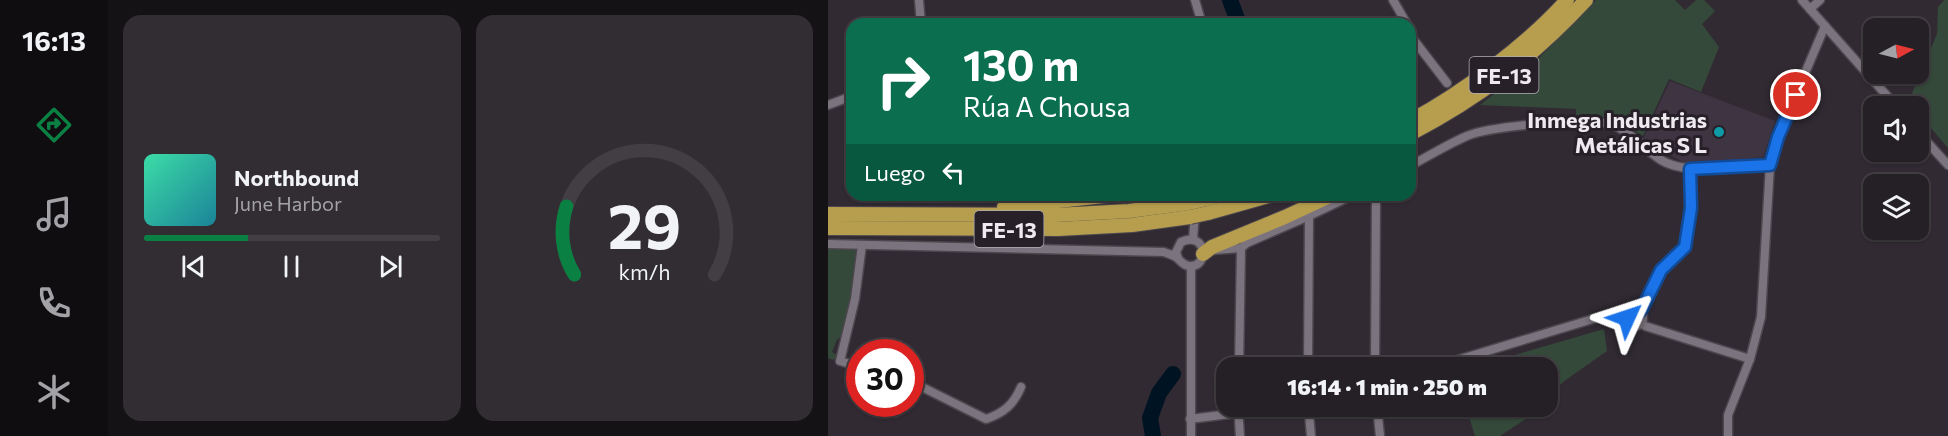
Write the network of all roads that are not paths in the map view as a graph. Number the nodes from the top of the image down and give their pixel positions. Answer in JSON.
{"nodes":[{"id":1,"x":920,"y":0,"type":"edge"},
{"id":2,"x":1195,"y":0,"type":"edge"},
{"id":3,"x":1393,"y":0,"type":"edge"},
{"id":4,"x":1567,"y":0,"type":"edge"},
{"id":5,"x":1586,"y":0,"type":"edge"},
{"id":6,"x":1802,"y":0,"type":"edge"},
{"id":7,"x":1820,"y":0,"type":"edge"},
{"id":8,"x":1810,"y":9,"type":"junction"},
{"id":9,"x":921,"y":18,"type":"edge"},
{"id":10,"x":1200,"y":18,"type":"edge"},
{"id":11,"x":1404,"y":18,"type":"edge"},
{"id":12,"x":1825,"y":27,"type":"junction"},
{"id":13,"x":1416,"y":43,"type":"edge"},
{"id":14,"x":1447,"y":83,"type":"dead end"},
{"id":15,"x":1887,"y":96,"type":"edge"},
{"id":16,"x":846,"y":98,"type":"edge"},
{"id":17,"x":828,"y":105,"type":"edge"},
{"id":18,"x":1416,"y":118,"type":"edge"},
{"id":19,"x":1442,"y":118,"type":"junction"},
{"id":20,"x":1416,"y":131,"type":"edge"},
{"id":21,"x":1416,"y":141,"type":"edge"},
{"id":22,"x":1929,"y":144,"type":"edge"},
{"id":23,"x":1416,"y":163,"type":"edge"},
{"id":24,"x":1770,"y":165,"type":"junction"},
{"id":25,"x":1948,"y":165,"type":"edge"},
{"id":26,"x":1690,"y":169,"type":"junction"},
{"id":27,"x":1058,"y":201,"type":"edge"},
{"id":28,"x":1228,"y":201,"type":"edge"},
{"id":29,"x":1319,"y":201,"type":"edge"},
{"id":30,"x":1340,"y":201,"type":"edge"},
{"id":31,"x":1376,"y":201,"type":"edge"},
{"id":32,"x":1198,"y":205,"type":"edge"},
{"id":33,"x":828,"y":214,"type":"edge"},
{"id":34,"x":932,"y":215,"type":"junction"},
{"id":35,"x":1309,"y":216,"type":"junction"},
{"id":36,"x":828,"y":228,"type":"edge"},
{"id":37,"x":1193,"y":239,"type":"junction"},
{"id":38,"x":828,"y":244,"type":"edge"},
{"id":39,"x":862,"y":245,"type":"junction"},
{"id":40,"x":1244,"y":246,"type":"junction"},
{"id":41,"x":1205,"y":253,"type":"junction"},
{"id":42,"x":1178,"y":258,"type":"junction"},
{"id":43,"x":1191,"y":266,"type":"junction"},
{"id":44,"x":1639,"y":312,"type":"junction"},
{"id":45,"x":1627,"y":316,"type":"junction"},
{"id":46,"x":1641,"y":322,"type":"junction"},
{"id":47,"x":1239,"y":357,"type":"edge"},
{"id":48,"x":1308,"y":357,"type":"edge"},
{"id":49,"x":1375,"y":357,"type":"edge"},
{"id":50,"x":1467,"y":357,"type":"edge"},
{"id":51,"x":1750,"y":359,"type":"junction"},
{"id":52,"x":846,"y":363,"type":"edge"},
{"id":53,"x":1022,"y":387,"type":"dead end"},
{"id":54,"x":924,"y":388,"type":"edge"},
{"id":55,"x":1216,"y":414,"type":"edge"},
{"id":56,"x":1239,"y":417,"type":"edge"},
{"id":57,"x":1312,"y":417,"type":"edge"},
{"id":58,"x":1378,"y":417,"type":"edge"},
{"id":59,"x":1190,"y":419,"type":"junction"},
{"id":60,"x":1191,"y":436,"type":"edge"},
{"id":61,"x":1240,"y":436,"type":"edge"},
{"id":62,"x":1311,"y":436,"type":"edge"},
{"id":63,"x":1380,"y":436,"type":"edge"},
{"id":64,"x":1728,"y":436,"type":"edge"}],
"edges":[{"from":1,"to":9,"type":"street"},
{"from":2,"to":10,"type":"street"},
{"from":3,"to":11,"type":"street"},
{"from":4,"to":18,"type":"highway","number":"FE-13"},
{"from":5,"to":19,"type":"highway","number":"FE-13"},
{"from":6,"to":8,"type":"street"},
{"from":7,"to":8,"type":"street"},
{"from":8,"to":12,"type":"street"},
{"from":12,"to":15,"type":"street"},
{"from":12,"to":24,"type":"street"},
{"from":13,"to":14,"type":"street"},
{"from":16,"to":17,"type":"street"},
{"from":19,"to":20,"type":"highway","number":"FE-13"},
{"from":19,"to":21,"type":"highway"},
{"from":22,"to":25,"type":"street"},
{"from":23,"to":26,"type":"street"},
{"from":24,"to":26,"type":"street"},
{"from":24,"to":51,"type":"street"},
{"from":26,"to":44,"type":"street"},
{"from":27,"to":34,"type":"highway"},
{"from":28,"to":32,"type":"highway","number":"FE-13"},
{"from":29,"to":41,"type":"highway"},
{"from":30,"to":35,"type":"street"},
{"from":31,"to":49,"type":"street"},
{"from":32,"to":34,"type":"highway","number":"FE-13"},
{"from":32,"to":36,"type":"highway","number":"FE-13"},
{"from":32,"to":37,"type":"street"},
{"from":33,"to":34,"type":"highway","number":"FE-13"},
{"from":35,"to":40,"type":"street"},
{"from":35,"to":48,"type":"street"},
{"from":37,"to":41,"type":"street"},
{"from":37,"to":42,"type":"street"},
{"from":38,"to":39,"type":"street"},
{"from":39,"to":42,"type":"street"},
{"from":39,"to":52,"type":"street"},
{"from":40,"to":41,"type":"street"},
{"from":40,"to":47,"type":"street"},
{"from":41,"to":43,"type":"street"},
{"from":42,"to":43,"type":"street"},
{"from":43,"to":59,"type":"street"},
{"from":44,"to":45,"type":"street"},
{"from":44,"to":46,"type":"street"},
{"from":45,"to":46,"type":"street"},
{"from":45,"to":50,"type":"street"},
{"from":46,"to":51,"type":"street"},
{"from":51,"to":64,"type":"street"},
{"from":53,"to":54,"type":"street"},
{"from":55,"to":59,"type":"street"},
{"from":56,"to":61,"type":"street"},
{"from":57,"to":62,"type":"street"},
{"from":58,"to":63,"type":"street"},
{"from":59,"to":60,"type":"street"}]}
